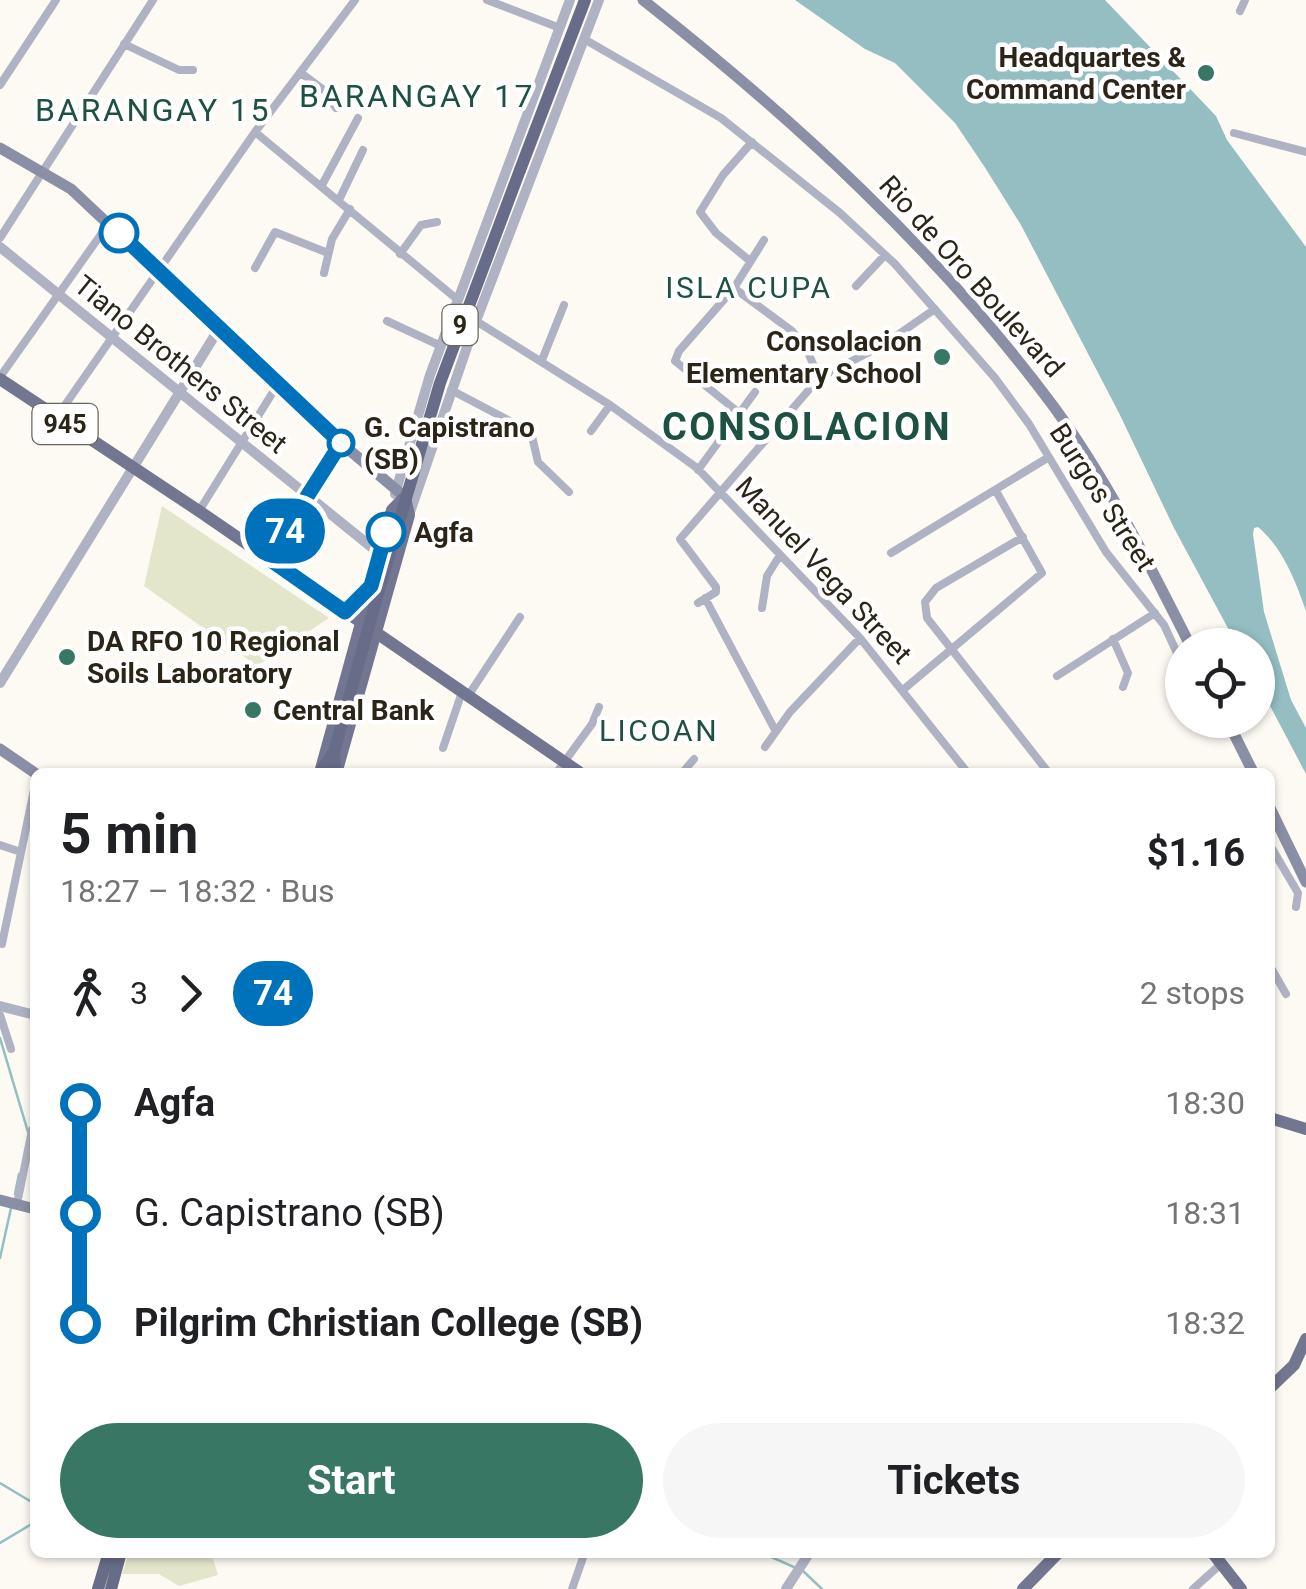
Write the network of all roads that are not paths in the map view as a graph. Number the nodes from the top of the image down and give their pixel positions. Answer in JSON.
{"nodes":[{"id":1,"x":56,"y":0,"type":"edge"},
{"id":2,"x":154,"y":0,"type":"edge"},
{"id":3,"x":355,"y":0,"type":"edge"},
{"id":4,"x":487,"y":0,"type":"edge"},
{"id":5,"x":570,"y":0,"type":"edge"},
{"id":6,"x":585,"y":0,"type":"edge"},
{"id":7,"x":599,"y":0,"type":"edge"},
{"id":8,"x":644,"y":0,"type":"edge"},
{"id":9,"x":1245,"y":0,"type":"edge"},
{"id":10,"x":1240,"y":12,"type":"dead end"},
{"id":11,"x":560,"y":28,"type":"junction"},
{"id":12,"x":584,"y":39,"type":"junction"},
{"id":13,"x":124,"y":44,"type":"junction"},
{"id":14,"x":193,"y":70,"type":"dead end"},
{"id":15,"x":301,"y":73,"type":"junction"},
{"id":16,"x":0,"y":86,"type":"edge"},
{"id":17,"x":336,"y":108,"type":"dead end"},
{"id":18,"x":358,"y":118,"type":"dead end"},
{"id":19,"x":255,"y":132,"type":"junction"},
{"id":20,"x":1234,"y":132,"type":"dead end"},
{"id":21,"x":752,"y":142,"type":"junction"},
{"id":22,"x":0,"y":148,"type":"edge"},
{"id":23,"x":362,"y":150,"type":"dead end"},
{"id":24,"x":1306,"y":152,"type":"edge"},
{"id":25,"x":44,"y":170,"type":"junction"},
{"id":26,"x":322,"y":185,"type":"junction"},
{"id":27,"x":339,"y":200,"type":"junction"},
{"id":28,"x":350,"y":210,"type":"junction"},
{"id":29,"x":437,"y":222,"type":"dead end"},
{"id":30,"x":109,"y":223,"type":"junction"},
{"id":31,"x":0,"y":238,"type":"edge"},
{"id":32,"x":764,"y":240,"type":"dead end"},
{"id":33,"x":0,"y":247,"type":"edge"},
{"id":34,"x":328,"y":253,"type":"junction"},
{"id":35,"x":400,"y":254,"type":"junction"},
{"id":36,"x":885,"y":255,"type":"junction"},
{"id":37,"x":750,"y":262,"type":"junction"},
{"id":38,"x":255,"y":268,"type":"dead end"},
{"id":39,"x":159,"y":270,"type":"junction"},
{"id":40,"x":324,"y":273,"type":"dead end"},
{"id":41,"x":856,"y":286,"type":"dead end"},
{"id":42,"x":734,"y":288,"type":"junction"},
{"id":43,"x":58,"y":294,"type":"junction"},
{"id":44,"x":458,"y":300,"type":"junction"},
{"id":45,"x":564,"y":304,"type":"dead end"},
{"id":46,"x":935,"y":309,"type":"junction"},
{"id":47,"x":476,"y":320,"type":"junction"},
{"id":48,"x":386,"y":321,"type":"dead end"},
{"id":49,"x":220,"y":327,"type":"junction"},
{"id":50,"x":112,"y":338,"type":"junction"},
{"id":51,"x":441,"y":346,"type":"junction"},
{"id":52,"x":542,"y":360,"type":"junction"},
{"id":53,"x":0,"y":378,"type":"edge"},
{"id":54,"x":819,"y":378,"type":"junction"},
{"id":55,"x":278,"y":384,"type":"junction"},
{"id":56,"x":451,"y":390,"type":"junction"},
{"id":57,"x":178,"y":391,"type":"junction"},
{"id":58,"x":755,"y":392,"type":"dead end"},
{"id":59,"x":610,"y":405,"type":"junction"},
{"id":60,"x":738,"y":412,"type":"junction"},
{"id":61,"x":56,"y":418,"type":"junction"},
{"id":62,"x":591,"y":431,"type":"dead end"},
{"id":63,"x":242,"y":442,"type":"junction"},
{"id":64,"x":341,"y":443,"type":"junction"},
{"id":65,"x":1049,"y":457,"type":"junction"},
{"id":66,"x":132,"y":468,"type":"junction"},
{"id":67,"x":698,"y":470,"type":"junction"},
{"id":68,"x":720,"y":491,"type":"junction"},
{"id":69,"x":996,"y":491,"type":"junction"},
{"id":70,"x":569,"y":492,"type":"dead end"},
{"id":71,"x":400,"y":493,"type":"junction"},
{"id":72,"x":308,"y":496,"type":"junction"},
{"id":73,"x":199,"y":510,"type":"junction"},
{"id":74,"x":409,"y":515,"type":"junction"},
{"id":75,"x":1023,"y":537,"type":"junction"},
{"id":76,"x":891,"y":552,"type":"dead end"},
{"id":77,"x":380,"y":554,"type":"junction"},
{"id":78,"x":780,"y":555,"type":"junction"},
{"id":79,"x":268,"y":558,"type":"junction"},
{"id":80,"x":376,"y":584,"type":"junction"},
{"id":81,"x":762,"y":608,"type":"dead end"},
{"id":82,"x":345,"y":612,"type":"junction"},
{"id":83,"x":1154,"y":613,"type":"junction"},
{"id":84,"x":520,"y":617,"type":"dead end"},
{"id":85,"x":361,"y":623,"type":"junction"},
{"id":86,"x":1165,"y":628,"type":"edge"},
{"id":87,"x":1181,"y":628,"type":"edge"},
{"id":88,"x":376,"y":633,"type":"junction"},
{"id":89,"x":860,"y":638,"type":"junction"},
{"id":90,"x":1113,"y":640,"type":"junction"},
{"id":91,"x":953,"y":648,"type":"junction"},
{"id":92,"x":1057,"y":676,"type":"dead end"},
{"id":93,"x":0,"y":683,"type":"edge"},
{"id":94,"x":1122,"y":686,"type":"dead end"},
{"id":95,"x":904,"y":690,"type":"junction"},
{"id":96,"x":465,"y":694,"type":"junction"},
{"id":97,"x":599,"y":707,"type":"dead end"},
{"id":98,"x":775,"y":730,"type":"junction"},
{"id":99,"x":1237,"y":738,"type":"edge"},
{"id":100,"x":443,"y":748,"type":"dead end"},
{"id":101,"x":765,"y":748,"type":"dead end"},
{"id":102,"x":0,"y":749,"type":"edge"},
{"id":103,"x":334,"y":752,"type":"junction"},
{"id":104,"x":694,"y":759,"type":"dead end"},
{"id":105,"x":321,"y":768,"type":"edge"},
{"id":106,"x":323,"y":768,"type":"edge"},
{"id":107,"x":336,"y":768,"type":"edge"},
{"id":108,"x":337,"y":768,"type":"edge"},
{"id":109,"x":561,"y":768,"type":"edge"},
{"id":110,"x":686,"y":768,"type":"edge"},
{"id":111,"x":964,"y":768,"type":"edge"},
{"id":112,"x":1045,"y":768,"type":"edge"},
{"id":113,"x":1251,"y":768,"type":"edge"},
{"id":114,"x":30,"y":770,"type":"edge"},
{"id":115,"x":30,"y":809,"type":"edge"},
{"id":116,"x":1275,"y":818,"type":"edge"},
{"id":117,"x":0,"y":845,"type":"edge"},
{"id":118,"x":21,"y":852,"type":"junction"},
{"id":119,"x":1275,"y":853,"type":"edge"},
{"id":120,"x":1306,"y":882,"type":"edge"},
{"id":121,"x":1296,"y":907,"type":"dead end"},
{"id":122,"x":2,"y":944,"type":"edge"},
{"id":123,"x":1275,"y":975,"type":"edge"},
{"id":124,"x":1286,"y":994,"type":"dead end"},
{"id":125,"x":0,"y":1006,"type":"edge"},
{"id":126,"x":30,"y":1014,"type":"edge"},
{"id":127,"x":0,"y":1015,"type":"edge"},
{"id":128,"x":10,"y":1049,"type":"dead end"},
{"id":129,"x":1275,"y":1120,"type":"edge"},
{"id":130,"x":1306,"y":1129,"type":"edge"},
{"id":131,"x":30,"y":1140,"type":"edge"},
{"id":132,"x":0,"y":1200,"type":"edge"},
{"id":133,"x":17,"y":1204,"type":"junction"},
{"id":134,"x":30,"y":1207,"type":"edge"},
{"id":135,"x":1306,"y":1339,"type":"edge"},
{"id":136,"x":1275,"y":1383,"type":"edge"},
{"id":137,"x":107,"y":1558,"type":"edge"},
{"id":138,"x":119,"y":1558,"type":"edge"},
{"id":139,"x":584,"y":1558,"type":"edge"},
{"id":140,"x":806,"y":1558,"type":"edge"},
{"id":141,"x":1053,"y":1558,"type":"edge"},
{"id":142,"x":1217,"y":1558,"type":"edge"},
{"id":143,"x":1222,"y":1564,"type":"junction"},
{"id":144,"x":98,"y":1589,"type":"edge"},
{"id":145,"x":111,"y":1589,"type":"edge"},
{"id":146,"x":572,"y":1589,"type":"edge"},
{"id":147,"x":786,"y":1589,"type":"edge"},
{"id":148,"x":1023,"y":1589,"type":"edge"},
{"id":149,"x":1193,"y":1589,"type":"edge"},
{"id":150,"x":1241,"y":1589,"type":"edge"}],
"edges":[{"from":1,"to":16,"type":"street"},
{"from":2,"to":13,"type":"street"},
{"from":3,"to":15,"type":"street"},
{"from":4,"to":11,"type":"street","name":"Burgos Street"},
{"from":5,"to":11,"type":"street"},
{"from":6,"to":71,"type":"highway","number":"9","bridge":true},
{"from":7,"to":12,"type":"street"},
{"from":8,"to":87,"type":"main road","name":"Rio de Oro Boulevard"},
{"from":9,"to":10,"type":"street"},
{"from":11,"to":12,"type":"street","name":"Burgos Street"},
{"from":11,"to":44,"type":"street"},
{"from":12,"to":21,"type":"street","name":"Burgos Street"},
{"from":12,"to":47,"type":"street"},
{"from":13,"to":14,"type":"street"},
{"from":13,"to":25,"type":"street"},
{"from":15,"to":17,"type":"street"},
{"from":15,"to":19,"type":"street"},
{"from":18,"to":26,"type":"street"},
{"from":19,"to":26,"type":"street"},
{"from":19,"to":39,"type":"street"},
{"from":20,"to":24,"type":"street"},
{"from":21,"to":36,"type":"street","name":"Burgos Street"},
{"from":21,"to":37,"type":"street"},
{"from":22,"to":25,"type":"main road"},
{"from":23,"to":27,"type":"street"},
{"from":25,"to":30,"type":"main road"},
{"from":25,"to":31,"type":"street"},
{"from":26,"to":27,"type":"street"},
{"from":27,"to":28,"type":"street"},
{"from":28,"to":34,"type":"street"},
{"from":28,"to":35,"type":"street"},
{"from":29,"to":35,"type":"street"},
{"from":30,"to":39,"type":"main road"},
{"from":30,"to":43,"type":"street"},
{"from":32,"to":37,"type":"street"},
{"from":33,"to":43,"type":"street","name":"Tiano Brothers Street"},
{"from":34,"to":38,"type":"street"},
{"from":34,"to":40,"type":"street"},
{"from":35,"to":44,"type":"street"},
{"from":36,"to":41,"type":"street"},
{"from":36,"to":46,"type":"street","name":"Burgos Street"},
{"from":37,"to":42,"type":"street"},
{"from":39,"to":49,"type":"main road"},
{"from":39,"to":50,"type":"street"},
{"from":42,"to":54,"type":"street"},
{"from":42,"to":60,"type":"street"},
{"from":43,"to":50,"type":"street","name":"Tiano Brothers Street"},
{"from":43,"to":53,"type":"street"},
{"from":44,"to":51,"type":"street"},
{"from":45,"to":52,"type":"street"},
{"from":46,"to":54,"type":"street"},
{"from":46,"to":65,"type":"street","name":"Burgos Street"},
{"from":47,"to":52,"type":"street","name":"Manuel Vega Street"},
{"from":47,"to":56,"type":"street"},
{"from":48,"to":51,"type":"street"},
{"from":49,"to":55,"type":"main road"},
{"from":49,"to":57,"type":"street"},
{"from":50,"to":57,"type":"street","name":"Tiano Brothers Street"},
{"from":50,"to":61,"type":"street"},
{"from":51,"to":71,"type":"street"},
{"from":52,"to":59,"type":"street","name":"Manuel Vega Street"},
{"from":53,"to":61,"type":"main road","number":"945"},
{"from":54,"to":68,"type":"street"},
{"from":55,"to":63,"type":"street"},
{"from":55,"to":64,"type":"main road"},
{"from":56,"to":70,"type":"street"},
{"from":56,"to":74,"type":"street"},
{"from":57,"to":63,"type":"street","name":"Tiano Brothers Street"},
{"from":57,"to":66,"type":"street"},
{"from":58,"to":60,"type":"street"},
{"from":59,"to":62,"type":"street"},
{"from":59,"to":67,"type":"street","name":"Manuel Vega Street"},
{"from":60,"to":67,"type":"street"},
{"from":61,"to":66,"type":"main road","number":"945"},
{"from":63,"to":72,"type":"street","name":"Tiano Brothers Street"},
{"from":63,"to":73,"type":"street"},
{"from":64,"to":71,"type":"main road"},
{"from":64,"to":72,"type":"street"},
{"from":65,"to":69,"type":"street"},
{"from":65,"to":83,"type":"street","name":"Burgos Street"},
{"from":66,"to":73,"type":"main road","number":"945"},
{"from":66,"to":93,"type":"street"},
{"from":67,"to":68,"type":"street","name":"Manuel Vega Street"},
{"from":68,"to":78,"type":"street","name":"Manuel Vega Street"},
{"from":68,"to":98,"type":"street"},
{"from":69,"to":75,"type":"street"},
{"from":69,"to":76,"type":"street"},
{"from":71,"to":74,"type":"main road","number":"9"},
{"from":71,"to":77,"type":"main road","number":"9"},
{"from":71,"to":80,"type":"highway","number":"9"},
{"from":72,"to":77,"type":"street","name":"Tiano Brothers Street"},
{"from":72,"to":79,"type":"street"},
{"from":73,"to":79,"type":"main road","number":"945"},
{"from":74,"to":88,"type":"main road","number":"9"},
{"from":75,"to":91,"type":"street"},
{"from":75,"to":91,"type":"street"},
{"from":77,"to":80,"type":"main road","number":"9"},
{"from":78,"to":81,"type":"street"},
{"from":78,"to":89,"type":"street","name":"Manuel Vega Street"},
{"from":79,"to":82,"type":"main road","number":"945"},
{"from":80,"to":82,"type":"main road"},
{"from":80,"to":85,"type":"main road","number":"9"},
{"from":80,"to":103,"type":"highway","number":"9","bridge":true},
{"from":82,"to":85,"type":"main road","number":"945"},
{"from":83,"to":86,"type":"street","name":"Burgos Street"},
{"from":83,"to":90,"type":"street"},
{"from":84,"to":96,"type":"street"},
{"from":85,"to":88,"type":"main road"},
{"from":85,"to":105,"type":"main road","number":"9"},
{"from":88,"to":96,"type":"main road"},
{"from":88,"to":108,"type":"main road","number":"9"},
{"from":89,"to":95,"type":"street","name":"Manuel Vega Street"},
{"from":89,"to":98,"type":"street"},
{"from":90,"to":92,"type":"street"},
{"from":90,"to":94,"type":"street"},
{"from":91,"to":95,"type":"street"},
{"from":91,"to":112,"type":"street"},
{"from":95,"to":111,"type":"street","name":"Manuel Vega Street"},
{"from":96,"to":100,"type":"street"},
{"from":96,"to":109,"type":"main road"},
{"from":97,"to":109,"type":"street"},
{"from":98,"to":101,"type":"street"},
{"from":99,"to":113,"type":"main road"},
{"from":102,"to":114,"type":"main road"},
{"from":103,"to":106,"type":"highway","number":"9"},
{"from":103,"to":107,"type":"highway","number":"9"},
{"from":104,"to":110,"type":"street"},
{"from":115,"to":118,"type":"street"},
{"from":116,"to":120,"type":"main road"},
{"from":117,"to":118,"type":"street"},
{"from":118,"to":122,"type":"street"},
{"from":119,"to":121,"type":"street"},
{"from":123,"to":124,"type":"street"},
{"from":125,"to":126,"type":"street"},
{"from":127,"to":128,"type":"street"},
{"from":129,"to":130,"type":"main road"},
{"from":131,"to":133,"type":"street"},
{"from":132,"to":133,"type":"main road"},
{"from":133,"to":134,"type":"main road"},
{"from":135,"to":136,"type":"main road"},
{"from":137,"to":144,"type":"highway"},
{"from":138,"to":145,"type":"highway"},
{"from":139,"to":146,"type":"street"},
{"from":140,"to":147,"type":"street"},
{"from":141,"to":148,"type":"main road"},
{"from":142,"to":143,"type":"main road"},
{"from":143,"to":149,"type":"street"},
{"from":143,"to":150,"type":"main road"}]}
